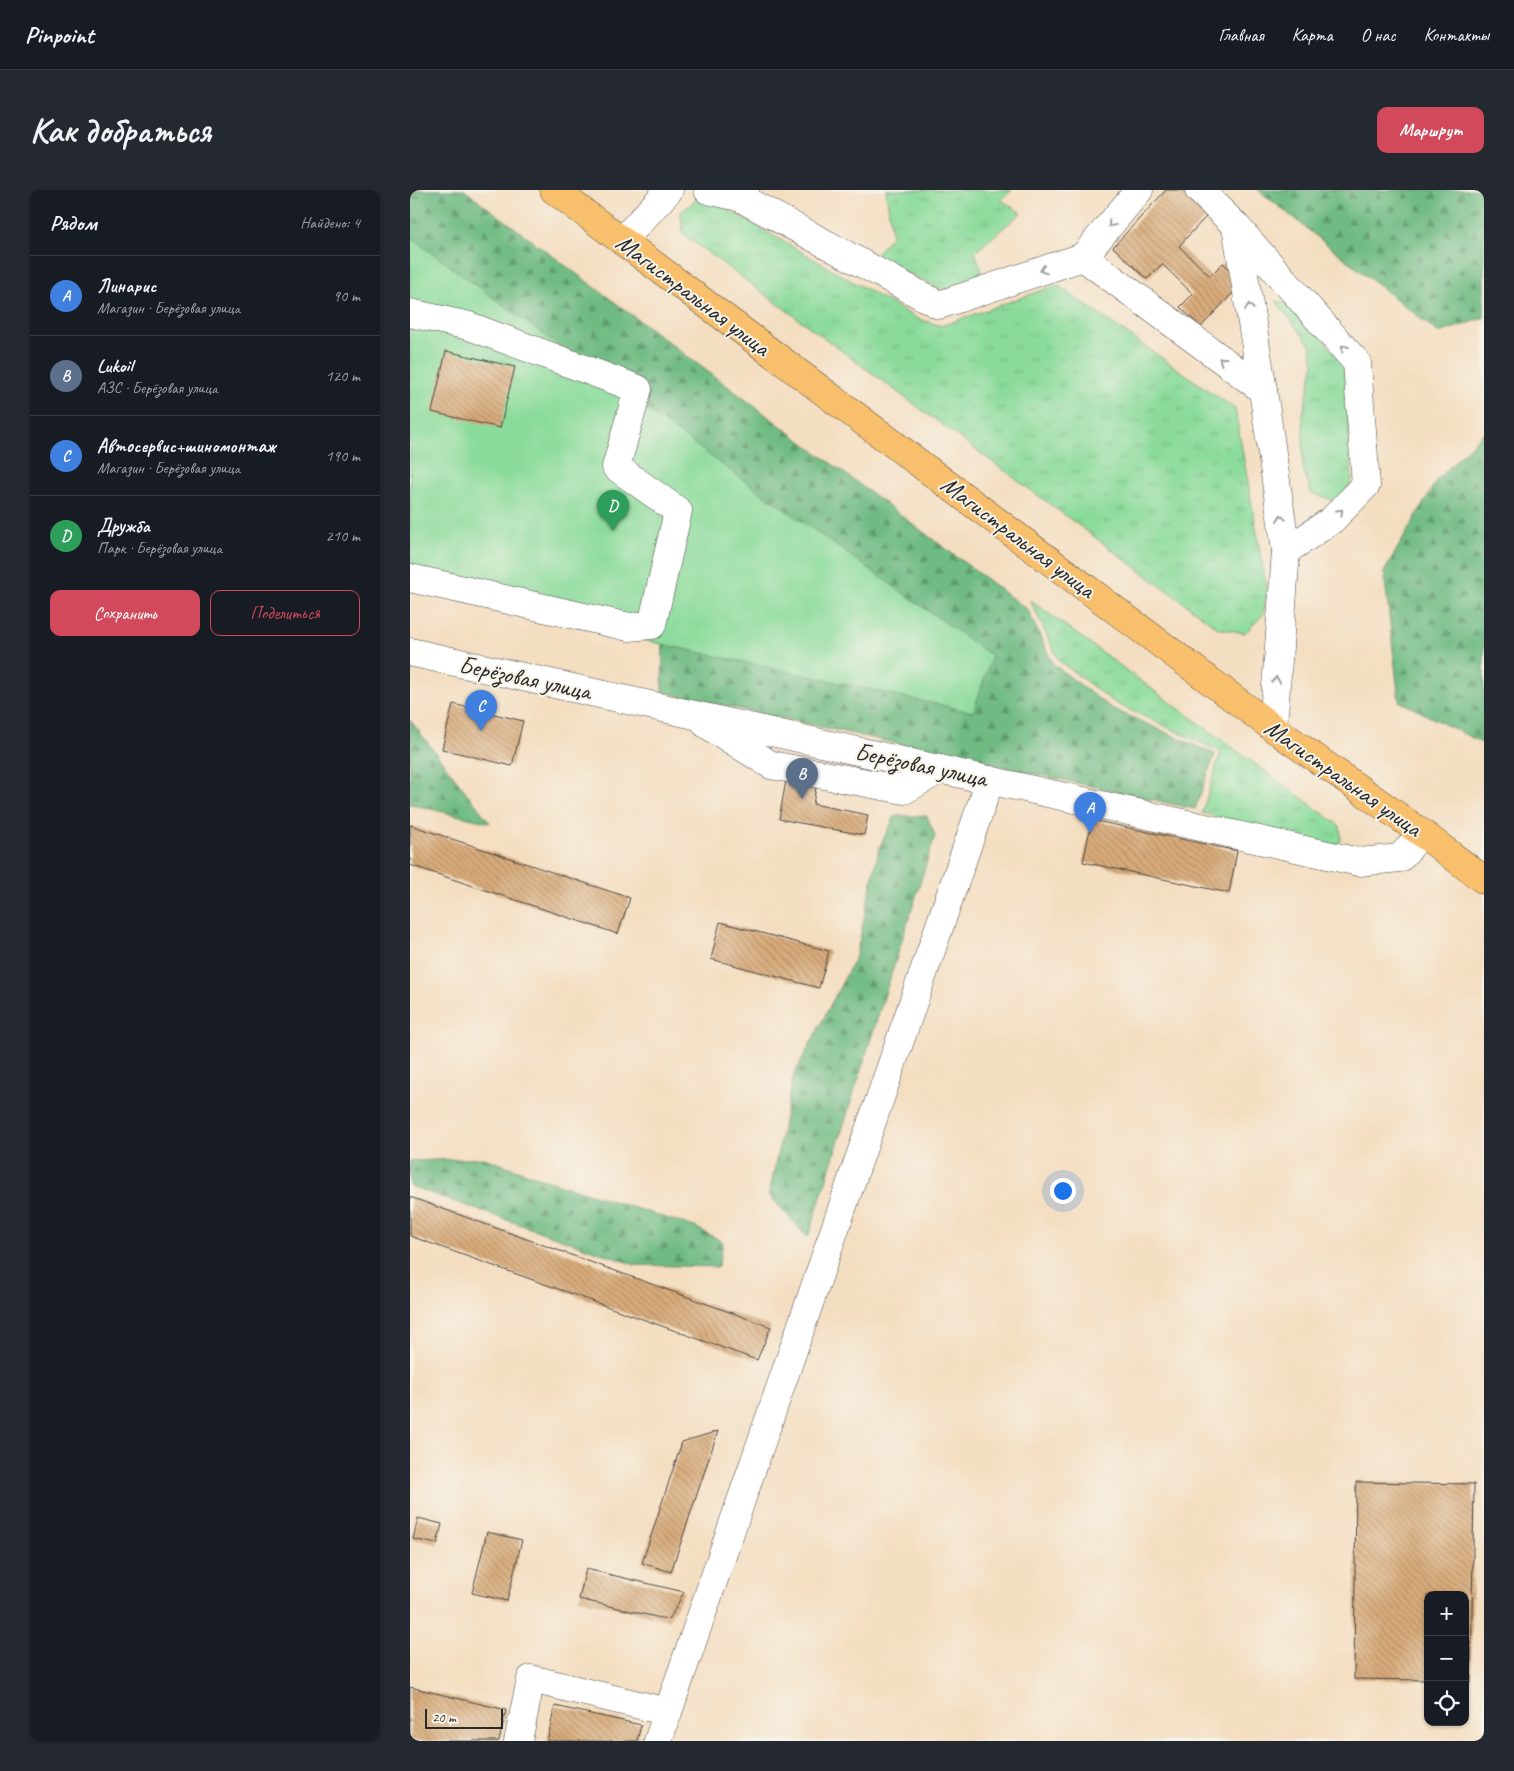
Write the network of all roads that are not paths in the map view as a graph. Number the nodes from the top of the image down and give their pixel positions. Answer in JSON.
{"nodes":[{"id":1,"x":554,"y":190,"type":"edge"},
{"id":2,"x":669,"y":190,"type":"edge"},
{"id":3,"x":708,"y":190,"type":"edge"},
{"id":4,"x":1139,"y":190,"type":"edge"},
{"id":5,"x":1199,"y":190,"type":"edge"},
{"id":6,"x":742,"y":193,"type":"edge"},
{"id":7,"x":1236,"y":226,"type":"junction"},
{"id":8,"x":622,"y":241,"type":"junction"},
{"id":9,"x":1082,"y":257,"type":"junction"},
{"id":10,"x":410,"y":313,"type":"edge"},
{"id":11,"x":1263,"y":390,"type":"junction"},
{"id":12,"x":1286,"y":551,"type":"junction"},
{"id":13,"x":410,"y":578,"type":"edge"},
{"id":14,"x":410,"y":652,"type":"edge"},
{"id":15,"x":1272,"y":728,"type":"junction"},
{"id":16,"x":990,"y":780,"type":"junction"},
{"id":17,"x":1422,"y":833,"type":"junction"},
{"id":18,"x":1484,"y":880,"type":"edge"},
{"id":19,"x":668,"y":1712,"type":"junction"},
{"id":20,"x":518,"y":1741,"type":"edge"},
{"id":21,"x":658,"y":1741,"type":"edge"}],
"edges":[{"from":1,"to":8,"type":"main road","name":"Магистральная улица"},
{"from":2,"to":8,"type":"street"},
{"from":3,"to":6,"type":"street"},
{"from":4,"to":9,"type":"street","one_way":true},
{"from":5,"to":7,"type":"street"},
{"from":9,"to":6,"type":"street","one_way":true},
{"from":11,"to":7,"type":"street","one_way":true},
{"from":12,"to":7,"type":"street","one_way":true},
{"from":8,"to":15,"type":"main road","name":"Магистральная улица"},
{"from":11,"to":9,"type":"street","one_way":true},
{"from":10,"to":13,"type":"street"},
{"from":12,"to":11,"type":"street","one_way":true},
{"from":15,"to":12,"type":"street","one_way":true},
{"from":14,"to":16,"type":"street","name":"Берёзовая улица"},
{"from":15,"to":17,"type":"main road","name":"Магистральная улица"},
{"from":16,"to":17,"type":"street","name":"Берёзовая улица"},
{"from":16,"to":19,"type":"street"},
{"from":17,"to":18,"type":"main road","name":"Магистральная улица"},
{"from":19,"to":20,"type":"street"},
{"from":19,"to":21,"type":"street"}]}
